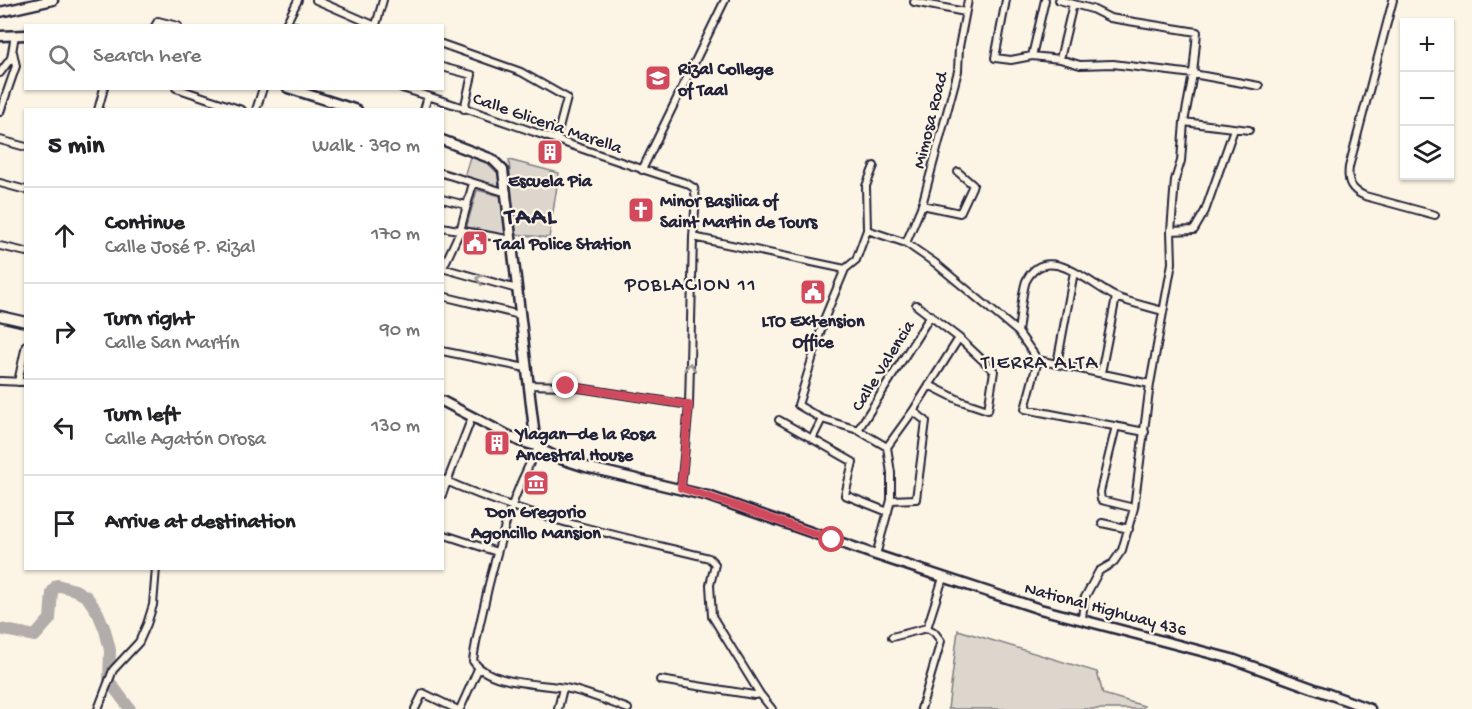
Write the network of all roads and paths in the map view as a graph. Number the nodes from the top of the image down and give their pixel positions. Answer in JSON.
{"nodes":[{"id":1,"x":53,"y":0,"type":"edge"},
{"id":2,"x":298,"y":0,"type":"edge"},
{"id":3,"x":316,"y":0,"type":"edge"},
{"id":4,"x":382,"y":0,"type":"edge"},
{"id":5,"x":725,"y":0,"type":"edge"},
{"id":6,"x":968,"y":0,"type":"edge"},
{"id":7,"x":1006,"y":0,"type":"edge"},
{"id":8,"x":1045,"y":0,"type":"edge"},
{"id":9,"x":1059,"y":0,"type":"edge"},
{"id":10,"x":1393,"y":0,"type":"edge"},
{"id":11,"x":914,"y":2,"type":"dead end"},
{"id":12,"x":1072,"y":4,"type":"junction"},
{"id":13,"x":0,"y":12,"type":"edge"},
{"id":14,"x":965,"y":12,"type":"junction"},
{"id":15,"x":156,"y":24,"type":"edge"},
{"id":16,"x":170,"y":24,"type":"edge"},
{"id":17,"x":286,"y":24,"type":"edge"},
{"id":18,"x":371,"y":24,"type":"edge"},
{"id":19,"x":376,"y":24,"type":"edge"},
{"id":20,"x":15,"y":35,"type":"junction"},
{"id":21,"x":24,"y":35,"type":"edge"},
{"id":22,"x":0,"y":36,"type":"edge"},
{"id":23,"x":444,"y":45,"type":"edge"},
{"id":24,"x":13,"y":52,"type":"junction"},
{"id":25,"x":1032,"y":56,"type":"junction"},
{"id":26,"x":1060,"y":59,"type":"junction"},
{"id":27,"x":444,"y":68,"type":"edge"},
{"id":28,"x":0,"y":73,"type":"edge"},
{"id":29,"x":1193,"y":74,"type":"junction"},
{"id":30,"x":1259,"y":86,"type":"dead end"},
{"id":31,"x":103,"y":90,"type":"edge"},
{"id":32,"x":182,"y":90,"type":"edge"},
{"id":33,"x":262,"y":90,"type":"edge"},
{"id":34,"x":294,"y":90,"type":"edge"},
{"id":35,"x":408,"y":90,"type":"edge"},
{"id":36,"x":428,"y":96,"type":"junction"},
{"id":37,"x":99,"y":108,"type":"edge"},
{"id":38,"x":236,"y":108,"type":"edge"},
{"id":39,"x":257,"y":108,"type":"edge"},
{"id":40,"x":351,"y":108,"type":"edge"},
{"id":41,"x":425,"y":108,"type":"edge"},
{"id":42,"x":464,"y":109,"type":"junction"},
{"id":43,"x":0,"y":112,"type":"edge"},
{"id":44,"x":1184,"y":122,"type":"junction"},
{"id":45,"x":1234,"y":129,"type":"junction"},
{"id":46,"x":1249,"y":130,"type":"dead end"},
{"id":47,"x":0,"y":140,"type":"edge"},
{"id":48,"x":556,"y":140,"type":"junction"},
{"id":49,"x":444,"y":141,"type":"edge"},
{"id":50,"x":24,"y":146,"type":"edge"},
{"id":51,"x":874,"y":166,"type":"dead end"},
{"id":52,"x":642,"y":170,"type":"junction"},
{"id":53,"x":958,"y":172,"type":"dead end"},
{"id":54,"x":444,"y":174,"type":"edge"},
{"id":55,"x":0,"y":183,"type":"edge"},
{"id":56,"x":472,"y":183,"type":"junction"},
{"id":57,"x":24,"y":189,"type":"edge"},
{"id":58,"x":507,"y":193,"type":"junction"},
{"id":59,"x":444,"y":200,"type":"edge"},
{"id":60,"x":466,"y":205,"type":"junction"},
{"id":61,"x":922,"y":205,"type":"junction"},
{"id":62,"x":1435,"y":215,"type":"dead end"},
{"id":63,"x":444,"y":227,"type":"edge"},
{"id":64,"x":867,"y":230,"type":"junction"},
{"id":65,"x":460,"y":231,"type":"junction"},
{"id":66,"x":1172,"y":231,"type":"junction"},
{"id":67,"x":693,"y":237,"type":"junction"},
{"id":68,"x":512,"y":240,"type":"junction"},
{"id":69,"x":906,"y":243,"type":"junction"},
{"id":70,"x":0,"y":246,"type":"edge"},
{"id":71,"x":24,"y":252,"type":"edge"},
{"id":72,"x":444,"y":267,"type":"edge"},
{"id":73,"x":444,"y":269,"type":"edge"},
{"id":74,"x":845,"y":269,"type":"junction"},
{"id":75,"x":1074,"y":272,"type":"junction"},
{"id":76,"x":517,"y":290,"type":"junction"},
{"id":77,"x":444,"y":296,"type":"edge"},
{"id":78,"x":1116,"y":297,"type":"junction"},
{"id":79,"x":916,"y":304,"type":"dead end"},
{"id":80,"x":1163,"y":311,"type":"junction"},
{"id":81,"x":520,"y":315,"type":"junction"},
{"id":82,"x":931,"y":315,"type":"junction"},
{"id":83,"x":0,"y":316,"type":"edge"},
{"id":84,"x":24,"y":322,"type":"edge"},
{"id":85,"x":1018,"y":332,"type":"junction"},
{"id":86,"x":959,"y":338,"type":"junction"},
{"id":87,"x":444,"y":351,"type":"edge"},
{"id":88,"x":24,"y":354,"type":"edge"},
{"id":89,"x":1038,"y":360,"type":"junction"},
{"id":90,"x":1057,"y":364,"type":"junction"},
{"id":91,"x":526,"y":368,"type":"junction"},
{"id":92,"x":1101,"y":373,"type":"junction"},
{"id":93,"x":0,"y":381,"type":"edge"},
{"id":94,"x":18,"y":382,"type":"junction"},
{"id":95,"x":24,"y":382,"type":"edge"},
{"id":96,"x":1150,"y":384,"type":"junction"},
{"id":97,"x":528,"y":385,"type":"junction"},
{"id":98,"x":929,"y":385,"type":"junction"},
{"id":99,"x":444,"y":402,"type":"edge"},
{"id":100,"x":689,"y":405,"type":"junction"},
{"id":101,"x":913,"y":411,"type":"junction"},
{"id":102,"x":472,"y":417,"type":"junction"},
{"id":103,"x":822,"y":418,"type":"junction"},
{"id":104,"x":779,"y":420,"type":"dead end"},
{"id":105,"x":1116,"y":426,"type":"junction"},
{"id":106,"x":858,"y":430,"type":"junction"},
{"id":107,"x":1145,"y":432,"type":"junction"},
{"id":108,"x":812,"y":439,"type":"junction"},
{"id":109,"x":537,"y":447,"type":"junction"},
{"id":110,"x":887,"y":447,"type":"junction"},
{"id":111,"x":445,"y":480,"type":"edge"},
{"id":112,"x":681,"y":488,"type":"junction"},
{"id":113,"x":891,"y":500,"type":"junction"},
{"id":114,"x":512,"y":505,"type":"junction"},
{"id":115,"x":1134,"y":508,"type":"junction"},
{"id":116,"x":888,"y":512,"type":"junction"},
{"id":117,"x":1102,"y":522,"type":"dead end"},
{"id":118,"x":1129,"y":529,"type":"junction"},
{"id":119,"x":444,"y":535,"type":"edge"},
{"id":120,"x":497,"y":552,"type":"junction"},
{"id":121,"x":876,"y":555,"type":"junction"},
{"id":122,"x":156,"y":570,"type":"edge"},
{"id":123,"x":943,"y":578,"type":"junction"},
{"id":124,"x":1082,"y":619,"type":"junction"},
{"id":125,"x":927,"y":628,"type":"junction"},
{"id":126,"x":892,"y":637,"type":"dead end"},
{"id":127,"x":478,"y":669,"type":"junction"},
{"id":128,"x":660,"y":680,"type":"dead end"},
{"id":129,"x":563,"y":688,"type":"junction"},
{"id":130,"x":760,"y":694,"type":"junction"},
{"id":131,"x":1346,"y":706,"type":"edge"},
{"id":132,"x":624,"y":708,"type":"edge"},
{"id":133,"x":98,"y":709,"type":"edge"},
{"id":134,"x":415,"y":709,"type":"edge"},
{"id":135,"x":458,"y":709,"type":"edge"},
{"id":136,"x":558,"y":709,"type":"edge"},
{"id":137,"x":771,"y":709,"type":"edge"},
{"id":138,"x":921,"y":709,"type":"edge"},
{"id":139,"x":1370,"y":709,"type":"edge"}],
"edges":[{"from":1,"to":13,"type":"main road"},
{"from":2,"to":17,"type":"street"},
{"from":3,"to":18,"type":"street"},
{"from":4,"to":19,"type":"street"},
{"from":5,"to":52,"type":"street"},
{"from":6,"to":14,"type":"street","name":"Mimosa Road"},
{"from":7,"to":25,"type":"street"},
{"from":8,"to":25,"type":"street"},
{"from":9,"to":12,"type":"street"},
{"from":10,"to":62,"type":"street"},
{"from":11,"to":14,"type":"street"},
{"from":12,"to":26,"type":"street"},
{"from":12,"to":29,"type":"street"},
{"from":14,"to":61,"type":"street","name":"Mimosa Road"},
{"from":15,"to":16,"type":"street"},
{"from":20,"to":21,"type":"main road"},
{"from":20,"to":22,"type":"main road"},
{"from":20,"to":24,"type":"street"},
{"from":23,"to":48,"type":"street"},
{"from":24,"to":28,"type":"street"},
{"from":24,"to":43,"type":"street"},
{"from":25,"to":26,"type":"street"},
{"from":26,"to":29,"type":"street"},
{"from":27,"to":42,"type":"street"},
{"from":29,"to":30,"type":"street"},
{"from":29,"to":44,"type":"street"},
{"from":31,"to":37,"type":"street"},
{"from":32,"to":38,"type":"street"},
{"from":33,"to":39,"type":"street"},
{"from":34,"to":40,"type":"main road"},
{"from":35,"to":36,"type":"street","name":"Calle Gliceria Marella"},
{"from":36,"to":41,"type":"street"},
{"from":36,"to":42,"type":"street","name":"Calle Gliceria Marella"},
{"from":42,"to":48,"type":"street","name":"Calle Gliceria Marella"},
{"from":44,"to":45,"type":"street"},
{"from":44,"to":66,"type":"street"},
{"from":45,"to":46,"type":"street"},
{"from":45,"to":66,"type":"street"},
{"from":47,"to":50,"type":"street"},
{"from":48,"to":52,"type":"street","name":"Calle Gliceria Marella"},
{"from":49,"to":58,"type":"main road"},
{"from":51,"to":64,"type":"street"},
{"from":52,"to":67,"type":"street","name":"Calle Gliceria Marella"},
{"from":53,"to":61,"type":"street"},
{"from":54,"to":56,"type":"street"},
{"from":55,"to":57,"type":"street"},
{"from":56,"to":58,"type":"street"},
{"from":56,"to":60,"type":"street"},
{"from":58,"to":68,"type":"main road"},
{"from":59,"to":60,"type":"street"},
{"from":60,"to":65,"type":"street"},
{"from":61,"to":69,"type":"street","name":"Mimosa Road"},
{"from":63,"to":65,"type":"street"},
{"from":64,"to":69,"type":"street"},
{"from":64,"to":74,"type":"street"},
{"from":65,"to":68,"type":"street"},
{"from":65,"to":72,"type":"street"},
{"from":66,"to":80,"type":"street"},
{"from":67,"to":74,"type":"street"},
{"from":100,"to":67,"type":"street","one_way":true},
{"from":68,"to":76,"type":"main road"},
{"from":69,"to":85,"type":"street"},
{"from":70,"to":71,"type":"street"},
{"from":76,"to":73,"type":"street","one_way":true},
{"from":74,"to":103,"type":"street"},
{"from":75,"to":78,"type":"street"},
{"from":75,"to":85,"type":"street"},
{"from":75,"to":90,"type":"street"},
{"from":76,"to":81,"type":"main road"},
{"from":77,"to":81,"type":"street"},
{"from":78,"to":80,"type":"street"},
{"from":78,"to":92,"type":"street"},
{"from":79,"to":82,"type":"street"},
{"from":80,"to":96,"type":"street"},
{"from":81,"to":91,"type":"main road"},
{"from":82,"to":86,"type":"street"},
{"from":82,"to":106,"type":"street","name":"Calle Valencia"},
{"from":83,"to":84,"type":"main road"},
{"from":85,"to":89,"type":"street"},
{"from":86,"to":98,"type":"street"},
{"from":86,"to":98,"type":"street"},
{"from":87,"to":91,"type":"street"},
{"from":88,"to":94,"type":"street"},
{"from":89,"to":90,"type":"street"},
{"from":89,"to":105,"type":"street"},
{"from":90,"to":92,"type":"street"},
{"from":91,"to":97,"type":"main road"},
{"from":92,"to":96,"type":"street"},
{"from":93,"to":94,"type":"street"},
{"from":94,"to":95,"type":"street"},
{"from":96,"to":107,"type":"street"},
{"from":97,"to":100,"type":"street"},
{"from":97,"to":109,"type":"main road"},
{"from":98,"to":101,"type":"street"},
{"from":99,"to":102,"type":"main road","name":"National Highway 436"},
{"from":100,"to":112,"type":"street"},
{"from":101,"to":110,"type":"street"},
{"from":101,"to":113,"type":"street"},
{"from":102,"to":109,"type":"main road","name":"National Highway 436"},
{"from":102,"to":111,"type":"street"},
{"from":103,"to":106,"type":"street"},
{"from":103,"to":108,"type":"street"},
{"from":104,"to":108,"type":"street"},
{"from":105,"to":107,"type":"street"},
{"from":105,"to":115,"type":"street"},
{"from":106,"to":110,"type":"street"},
{"from":107,"to":115,"type":"street"},
{"from":108,"to":116,"type":"street"},
{"from":109,"to":112,"type":"main road","name":"National Highway 436"},
{"from":109,"to":114,"type":"street"},
{"from":110,"to":113,"type":"street"},
{"from":111,"to":114,"type":"street"},
{"from":112,"to":121,"type":"main road","name":"National Highway 436"},
{"from":113,"to":116,"type":"street"},
{"from":114,"to":120,"type":"street"},
{"from":114,"to":130,"type":"street"},
{"from":115,"to":118,"type":"street"},
{"from":116,"to":121,"type":"street"},
{"from":117,"to":118,"type":"street"},
{"from":118,"to":124,"type":"street"},
{"from":119,"to":120,"type":"street"},
{"from":120,"to":127,"type":"street"},
{"from":121,"to":123,"type":"main road","name":"National Highway 436"},
{"from":122,"to":133,"type":"street"},
{"from":123,"to":124,"type":"main road","name":"National Highway 436"},
{"from":123,"to":125,"type":"street"},
{"from":124,"to":131,"type":"main road","name":"National Highway 436"},
{"from":125,"to":126,"type":"street"},
{"from":125,"to":138,"type":"street"},
{"from":127,"to":129,"type":"street"},
{"from":127,"to":135,"type":"street"},
{"from":128,"to":130,"type":"street"},
{"from":129,"to":132,"type":"street"},
{"from":129,"to":136,"type":"street"},
{"from":130,"to":137,"type":"street"},
{"from":131,"to":139,"type":"main road","name":"National Highway 436"},
{"from":134,"to":135,"type":"street"}]}
